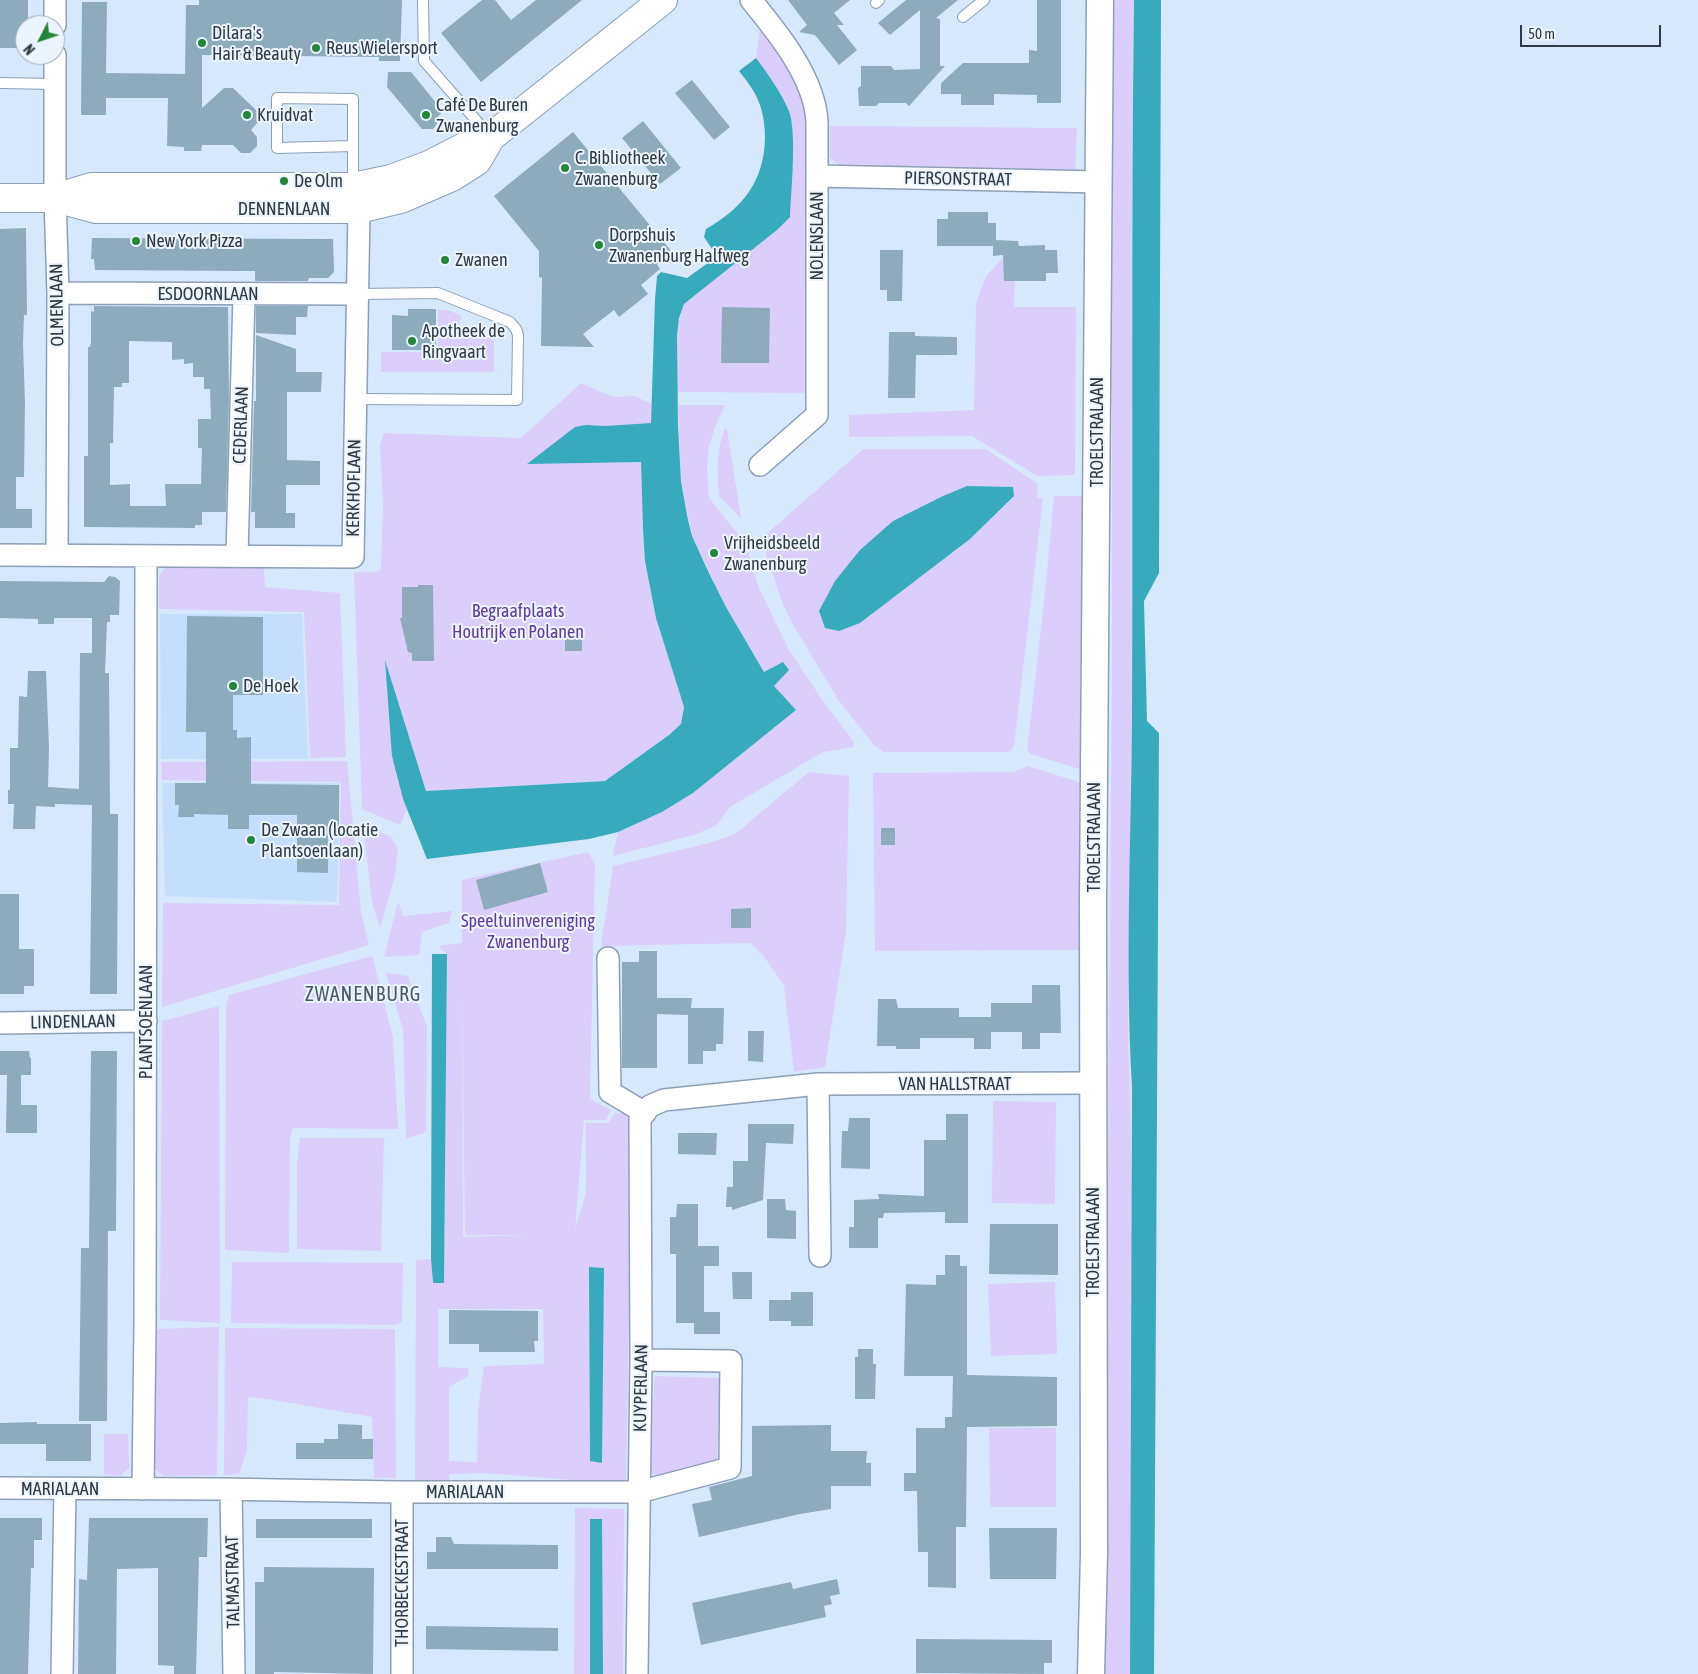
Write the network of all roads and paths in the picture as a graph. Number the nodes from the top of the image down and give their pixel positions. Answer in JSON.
{"nodes":[{"id":1,"x":55,"y":0,"type":"edge"},
{"id":2,"x":423,"y":0,"type":"edge"},
{"id":3,"x":663,"y":0,"type":"edge"},
{"id":4,"x":751,"y":0,"type":"edge"},
{"id":5,"x":984,"y":0,"type":"edge"},
{"id":6,"x":1100,"y":0,"type":"edge"},
{"id":7,"x":55,"y":15,"type":"edge"},
{"id":8,"x":962,"y":17,"type":"dead end"},
{"id":9,"x":55,"y":65,"type":"edge"},
{"id":10,"x":0,"y":83,"type":"edge"},
{"id":11,"x":55,"y":84,"type":"junction"},
{"id":12,"x":491,"y":137,"type":"junction"},
{"id":13,"x":353,"y":146,"type":"junction"},
{"id":14,"x":817,"y":176,"type":"junction"},
{"id":15,"x":1099,"y":182,"type":"junction"},
{"id":16,"x":0,"y":198,"type":"edge"},
{"id":17,"x":55,"y":198,"type":"junction"},
{"id":18,"x":356,"y":198,"type":"junction"},
{"id":19,"x":58,"y":293,"type":"junction"},
{"id":20,"x":244,"y":294,"type":"junction"},
{"id":21,"x":358,"y":294,"type":"junction"},
{"id":22,"x":356,"y":399,"type":"junction"},
{"id":23,"x":760,"y":465,"type":"dead end"},
{"id":24,"x":0,"y":555,"type":"edge"},
{"id":25,"x":57,"y":555,"type":"junction"},
{"id":26,"x":237,"y":555,"type":"junction"},
{"id":27,"x":146,"y":556,"type":"junction"},
{"id":28,"x":608,"y":958,"type":"dead end"},
{"id":29,"x":146,"y":1021,"type":"junction"},
{"id":30,"x":0,"y":1023,"type":"edge"},
{"id":31,"x":1093,"y":1083,"type":"junction"},
{"id":32,"x":818,"y":1084,"type":"junction"},
{"id":33,"x":647,"y":1109,"type":"junction"},
{"id":34,"x":820,"y":1256,"type":"dead end"},
{"id":35,"x":642,"y":1360,"type":"junction"},
{"id":36,"x":0,"y":1488,"type":"edge"},
{"id":37,"x":65,"y":1489,"type":"junction"},
{"id":38,"x":143,"y":1489,"type":"junction"},
{"id":39,"x":231,"y":1489,"type":"junction"},
{"id":40,"x":402,"y":1492,"type":"junction"},
{"id":41,"x":639,"y":1492,"type":"junction"},
{"id":42,"x":62,"y":1674,"type":"edge"},
{"id":43,"x":234,"y":1674,"type":"edge"},
{"id":44,"x":402,"y":1674,"type":"edge"},
{"id":45,"x":637,"y":1674,"type":"edge"},
{"id":46,"x":1091,"y":1674,"type":"edge"}],
"edges":[{"from":1,"to":7,"type":"street"},
{"from":2,"to":12,"type":"lane"},
{"from":3,"to":12,"type":"main road","name":"DENNENLAAN"},
{"from":4,"to":14,"type":"street","name":"NOLENSLAAN"},
{"from":5,"to":8,"type":"lane"},
{"from":6,"to":15,"type":"street","name":"TROELSTRALAAN"},
{"from":9,"to":11,"type":"street","name":"OLMENLAAN"},
{"from":10,"to":11,"type":"lane"},
{"from":11,"to":17,"type":"street","name":"OLMENLAAN"},
{"from":12,"to":18,"type":"main road","name":"DENNENLAAN"},
{"from":13,"to":13,"type":"lane"},
{"from":13,"to":18,"type":"lane"},
{"from":14,"to":15,"type":"street","name":"PIERSONSTRAAT"},
{"from":14,"to":23,"type":"street","name":"NOLENSLAAN"},
{"from":15,"to":31,"type":"street","name":"TROELSTRALAAN"},
{"from":16,"to":17,"type":"main road","name":"DENNENLAAN"},
{"from":17,"to":18,"type":"main road","name":"DENNENLAAN"},
{"from":17,"to":19,"type":"street","name":"OLMENLAAN"},
{"from":18,"to":21,"type":"street","name":"KERKHOFLAAN"},
{"from":19,"to":20,"type":"street","name":"ESDOORNLAAN"},
{"from":19,"to":25,"type":"street","name":"OLMENLAAN"},
{"from":20,"to":21,"type":"street","name":"ESDOORNLAAN"},
{"from":20,"to":26,"type":"street","name":"CEDERLAAN"},
{"from":21,"to":22,"type":"street","name":"KERKHOFLAAN"},
{"from":21,"to":22,"type":"lane"},
{"from":22,"to":26,"type":"street","name":"KERKHOFLAAN"},
{"from":24,"to":25,"type":"street","name":"KERKHOFLAAN"},
{"from":25,"to":27,"type":"street","name":"KERKHOFLAAN"},
{"from":26,"to":27,"type":"street","name":"KERKHOFLAAN"},
{"from":27,"to":29,"type":"street","name":"PLANTSOENLAAN"},
{"from":28,"to":33,"type":"street"},
{"from":29,"to":30,"type":"street","name":"LINDENLAAN"},
{"from":29,"to":38,"type":"street","name":"PLANTSOENLAAN"},
{"from":31,"to":32,"type":"street","name":"VAN HALLSTRAAT"},
{"from":31,"to":46,"type":"street","name":"TROELSTRALAAN"},
{"from":32,"to":33,"type":"street","name":"VAN HALLSTRAAT"},
{"from":32,"to":34,"type":"street"},
{"from":33,"to":35,"type":"street","name":"KUYPERLAAN"},
{"from":35,"to":41,"type":"street","name":"KUYPERLAAN"},
{"from":35,"to":41,"type":"street","name":"MARIALAAN"},
{"from":36,"to":37,"type":"street","name":"MARIALAAN"},
{"from":37,"to":38,"type":"street","name":"MARIALAAN"},
{"from":37,"to":42,"type":"street"},
{"from":38,"to":39,"type":"street","name":"MARIALAAN"},
{"from":39,"to":40,"type":"street","name":"MARIALAAN"},
{"from":39,"to":43,"type":"street","name":"TALMASTRAAT"},
{"from":40,"to":41,"type":"street","name":"MARIALAAN"},
{"from":40,"to":44,"type":"street","name":"THORBECKESTRAAT"},
{"from":41,"to":45,"type":"street","name":"KUYPERLAAN"}]}
